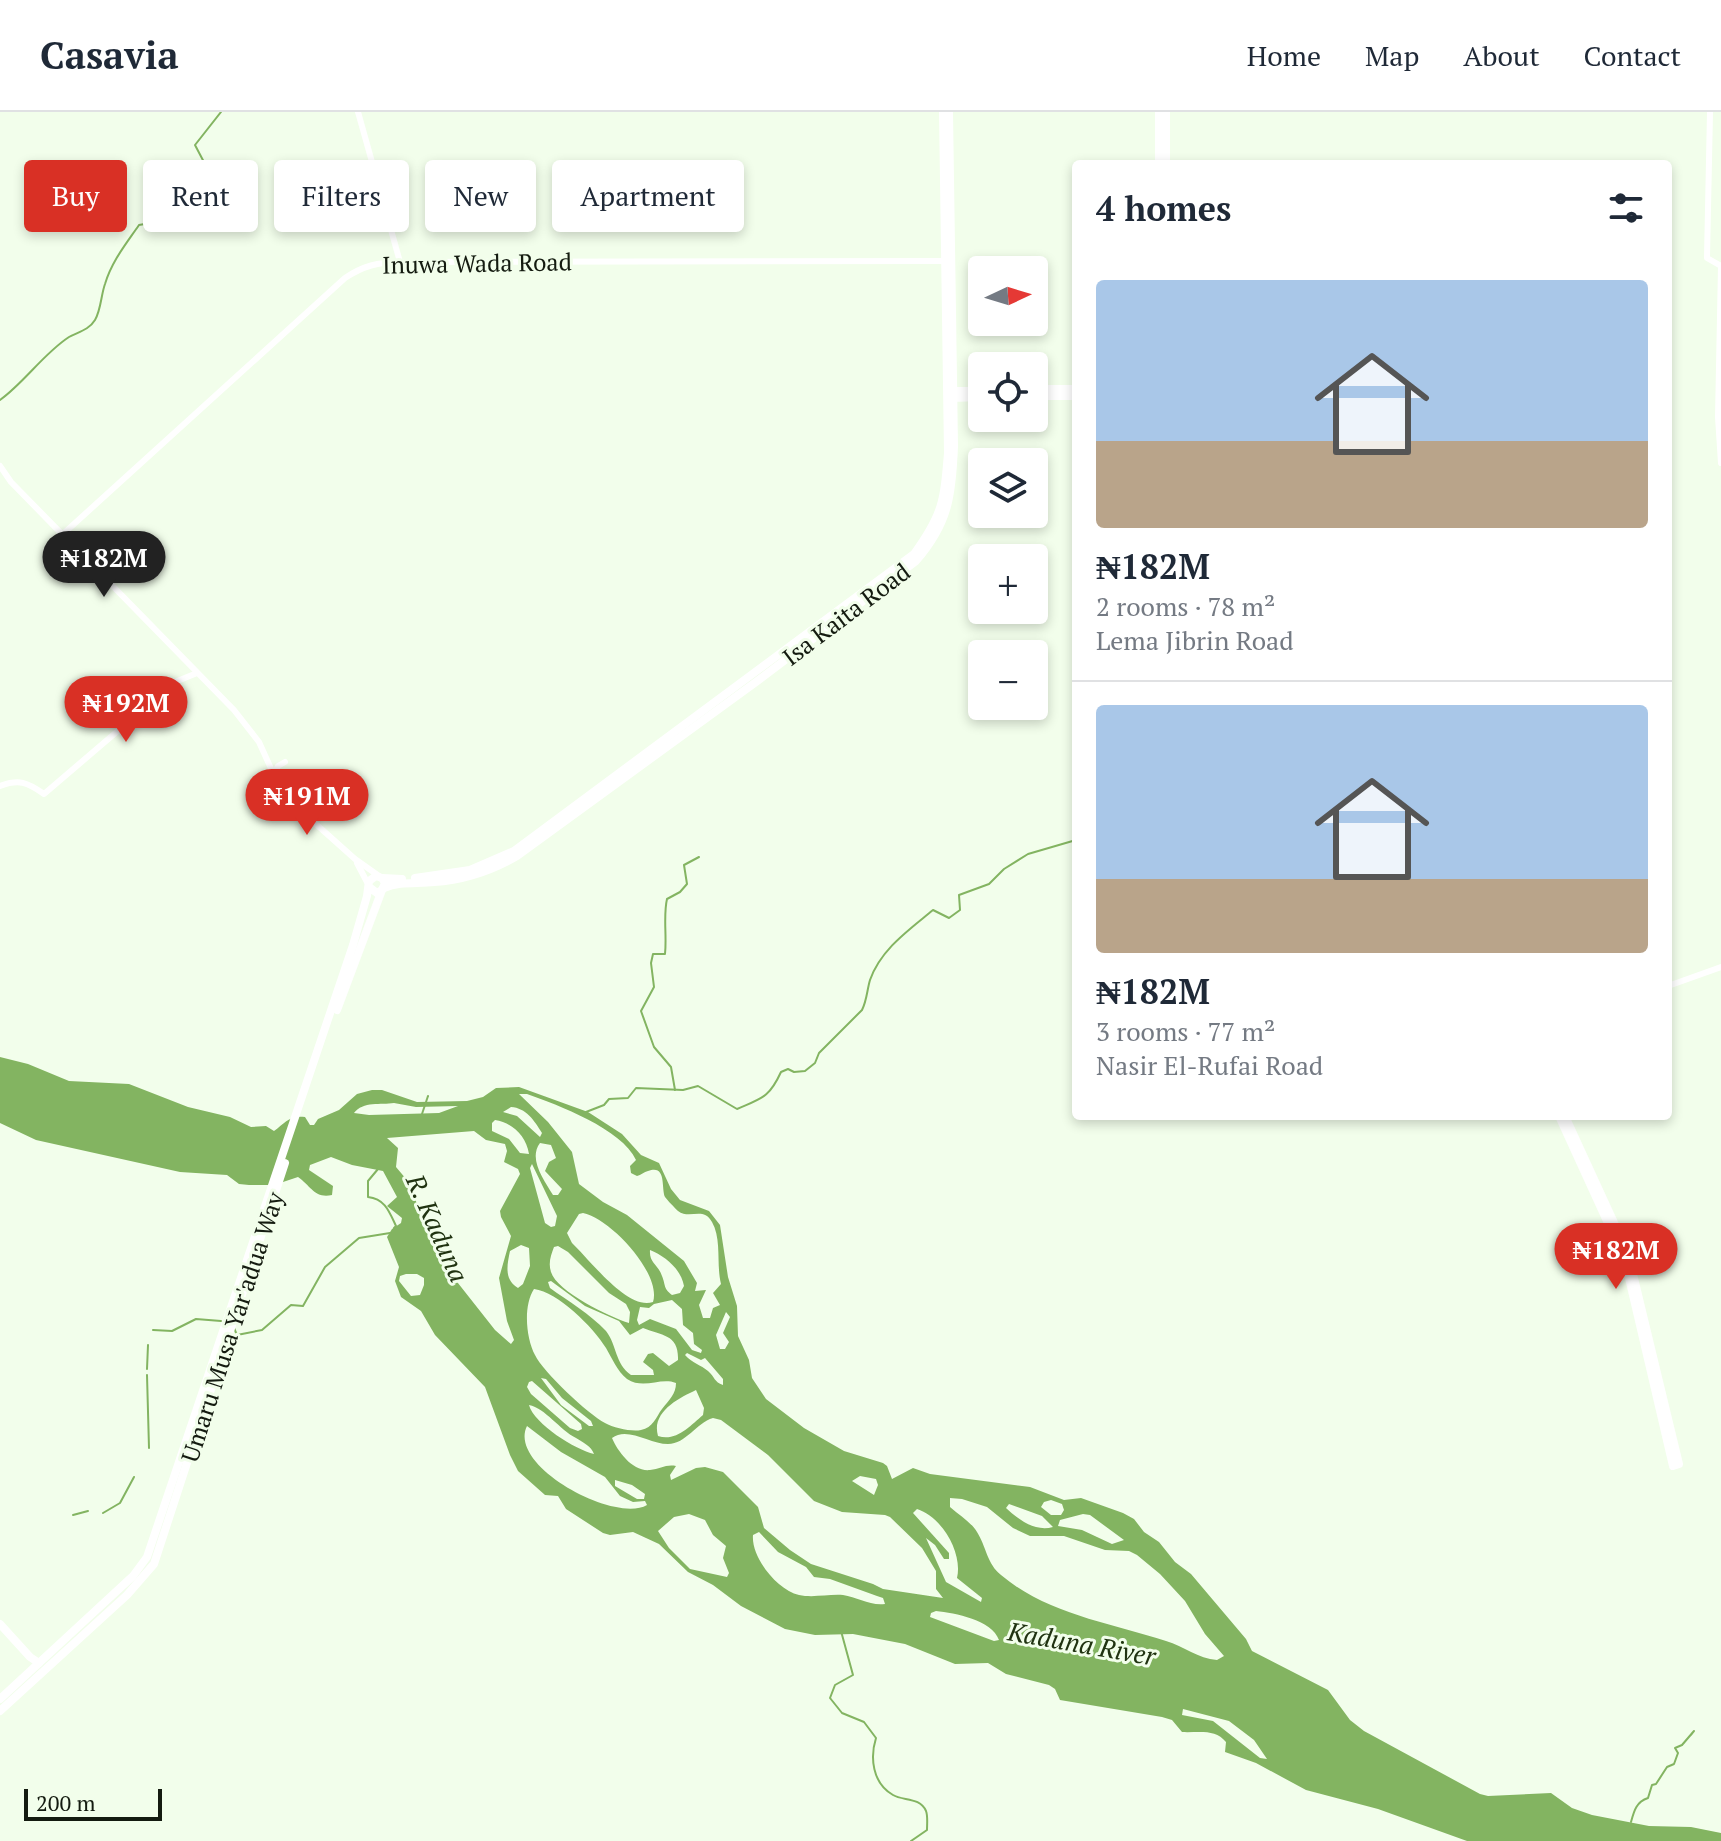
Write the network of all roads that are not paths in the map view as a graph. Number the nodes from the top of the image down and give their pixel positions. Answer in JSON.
{"nodes":[{"id":1,"x":358,"y":112,"type":"edge"},
{"id":2,"x":943,"y":112,"type":"edge"},
{"id":3,"x":949,"y":112,"type":"edge"},
{"id":4,"x":1159,"y":112,"type":"edge"},
{"id":5,"x":1166,"y":112,"type":"edge"},
{"id":6,"x":1710,"y":112,"type":"edge"},
{"id":7,"x":1159,"y":160,"type":"edge"},
{"id":8,"x":1166,"y":160,"type":"edge"},
{"id":9,"x":944,"y":261,"type":"junction"},
{"id":10,"x":400,"y":262,"type":"junction"},
{"id":11,"x":1721,"y":266,"type":"edge"},
{"id":12,"x":952,"y":373,"type":"junction"},
{"id":13,"x":1048,"y":389,"type":"edge"},
{"id":14,"x":1072,"y":389,"type":"edge"},
{"id":15,"x":968,"y":394,"type":"junction"},
{"id":16,"x":950,"y":395,"type":"junction"},
{"id":17,"x":1048,"y":396,"type":"edge"},
{"id":18,"x":1072,"y":396,"type":"edge"},
{"id":19,"x":953,"y":409,"type":"junction"},
{"id":20,"x":1721,"y":463,"type":"edge"},
{"id":21,"x":0,"y":466,"type":"edge"},
{"id":22,"x":63,"y":534,"type":"junction"},
{"id":23,"x":197,"y":673,"type":"junction"},
{"id":24,"x":285,"y":762,"type":"dead end"},
{"id":25,"x":274,"y":775,"type":"junction"},
{"id":26,"x":0,"y":786,"type":"edge"},
{"id":27,"x":542,"y":835,"type":"junction"},
{"id":28,"x":355,"y":859,"type":"junction"},
{"id":29,"x":381,"y":877,"type":"junction"},
{"id":30,"x":368,"y":885,"type":"junction"},
{"id":31,"x":383,"y":889,"type":"junction"},
{"id":32,"x":1721,"y":967,"type":"edge"},
{"id":33,"x":1672,"y":985,"type":"edge"},
{"id":34,"x":319,"y":1055,"type":"junction"},
{"id":35,"x":1561,"y":1120,"type":"edge"},
{"id":36,"x":1567,"y":1120,"type":"edge"},
{"id":37,"x":1585,"y":1166,"type":"junction"},
{"id":38,"x":267,"y":1211,"type":"junction"},
{"id":39,"x":1658,"y":1385,"type":"junction"},
{"id":40,"x":1673,"y":1466,"type":"dead end"},
{"id":41,"x":0,"y":1626,"type":"edge"},
{"id":42,"x":36,"y":1666,"type":"junction"},
{"id":43,"x":0,"y":1699,"type":"edge"},
{"id":44,"x":0,"y":1711,"type":"edge"}],
"edges":[{"from":1,"to":10,"type":"street"},
{"from":2,"to":9,"type":"main road","name":"Isa Kaita Road"},
{"from":3,"to":12,"type":"main road","name":"Isa Kaita Road"},
{"from":4,"to":7,"type":"main road"},
{"from":5,"to":8,"type":"main road"},
{"from":6,"to":11,"type":"street"},
{"from":9,"to":10,"type":"street","name":"Inuwa Wada Road"},
{"from":9,"to":16,"type":"main road","name":"Isa Kaita Road"},
{"from":10,"to":22,"type":"street","name":"Inuwa Wada Road"},
{"from":11,"to":20,"type":"street"},
{"from":12,"to":15,"type":"main road"},
{"from":12,"to":16,"type":"main road","name":"Isa Kaita Road"},
{"from":13,"to":14,"type":"main road"},
{"from":15,"to":16,"type":"main road"},
{"from":15,"to":19,"type":"main road"},
{"from":16,"to":19,"type":"main road","name":"Isa Kaita Road"},
{"from":16,"to":27,"type":"main road","name":"Isa Kaita Road"},
{"from":17,"to":18,"type":"main road"},
{"from":19,"to":27,"type":"main road","name":"Isa Kaita Road"},
{"from":21,"to":22,"type":"street"},
{"from":22,"to":23,"type":"street"},
{"from":23,"to":25,"type":"street"},
{"from":23,"to":26,"type":"street"},
{"from":24,"to":25,"type":"street"},
{"from":25,"to":28,"type":"street"},
{"from":27,"to":29,"type":"main road","name":"Isa Kaita Road"},
{"from":27,"to":31,"type":"main road","name":"Isa Kaita Road"},
{"from":28,"to":29,"type":"street"},
{"from":28,"to":30,"type":"street"},
{"from":29,"to":30,"type":"main road"},
{"from":29,"to":31,"type":"main road"},
{"from":30,"to":31,"type":"main road"},
{"from":30,"to":34,"type":"main road","name":"Umaru Musa Yar'adua Way"},
{"from":31,"to":34,"type":"main road","name":"Umaru Musa Yar'adua Way"},
{"from":32,"to":33,"type":"street"},
{"from":34,"to":38,"type":"main road","name":"Umaru Musa Yar'adua Way"},
{"from":35,"to":37,"type":"main road"},
{"from":36,"to":37,"type":"main road"},
{"from":37,"to":39,"type":"main road"},
{"from":37,"to":39,"type":"main road"},
{"from":38,"to":42,"type":"main road","name":"Umaru Musa Yar'adua Way"},
{"from":38,"to":44,"type":"main road","name":"Umaru Musa Yar'adua Way"},
{"from":39,"to":40,"type":"main road"},
{"from":41,"to":42,"type":"main road"},
{"from":42,"to":43,"type":"main road","name":"Umaru Musa Yar'adua Way"}]}
